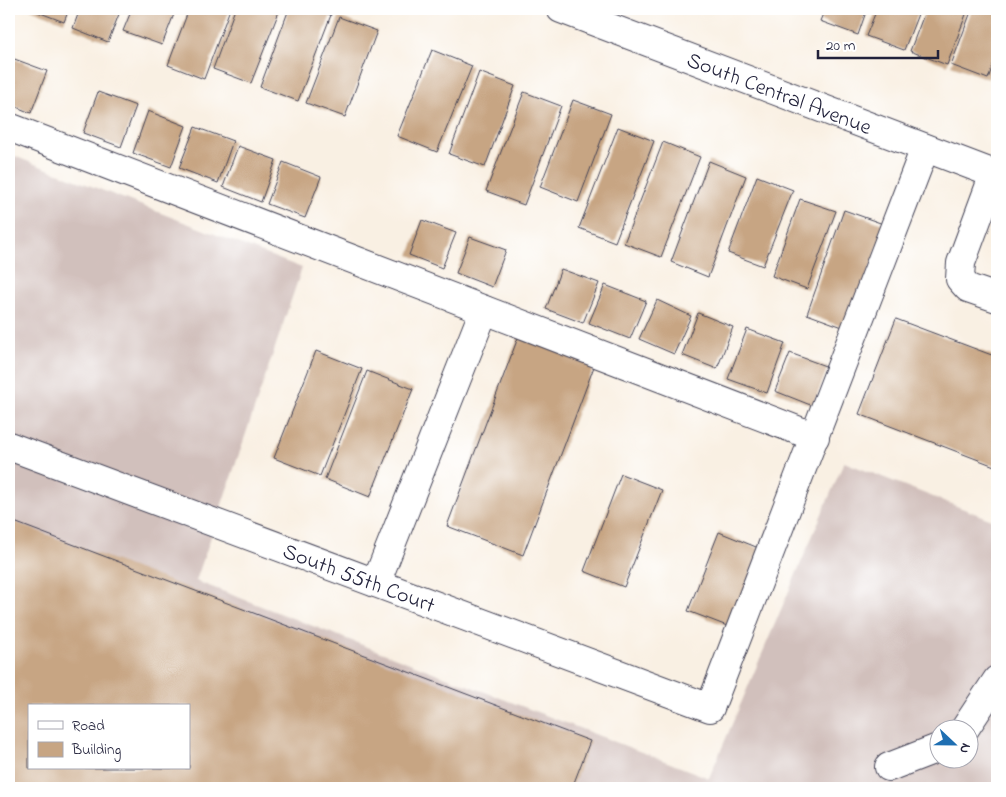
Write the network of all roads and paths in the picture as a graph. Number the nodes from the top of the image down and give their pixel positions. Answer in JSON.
{"nodes":[{"id":1,"x":561,"y":9,"type":"edge"},
{"id":2,"x":9,"y":127,"type":"edge"},
{"id":3,"x":925,"y":148,"type":"junction"},
{"id":4,"x":995,"y":175,"type":"edge"},
{"id":5,"x":997,"y":298,"type":"edge"},
{"id":6,"x":484,"y":310,"type":"junction"},
{"id":7,"x":815,"y":437,"type":"junction"},
{"id":8,"x":9,"y":446,"type":"edge"},
{"id":9,"x":376,"y":583,"type":"junction"},
{"id":10,"x":997,"y":680,"type":"edge"},
{"id":11,"x":971,"y":720,"type":"edge"},
{"id":12,"x":928,"y":752,"type":"edge"},
{"id":13,"x":889,"y":767,"type":"dead end"}],
"edges":[{"from":1,"to":3,"type":"street","name":"South Central Avenue"},
{"from":2,"to":6,"type":"street"},
{"from":3,"to":4,"type":"street","name":"South Central Avenue"},
{"from":3,"to":7,"type":"street"},
{"from":4,"to":5,"type":"street"},
{"from":6,"to":7,"type":"street"},
{"from":6,"to":9,"type":"street"},
{"from":7,"to":9,"type":"street","name":"South 55th Court"},
{"from":8,"to":9,"type":"street","name":"South 55th Court"},
{"from":10,"to":11,"type":"street"},
{"from":12,"to":13,"type":"street"}]}
